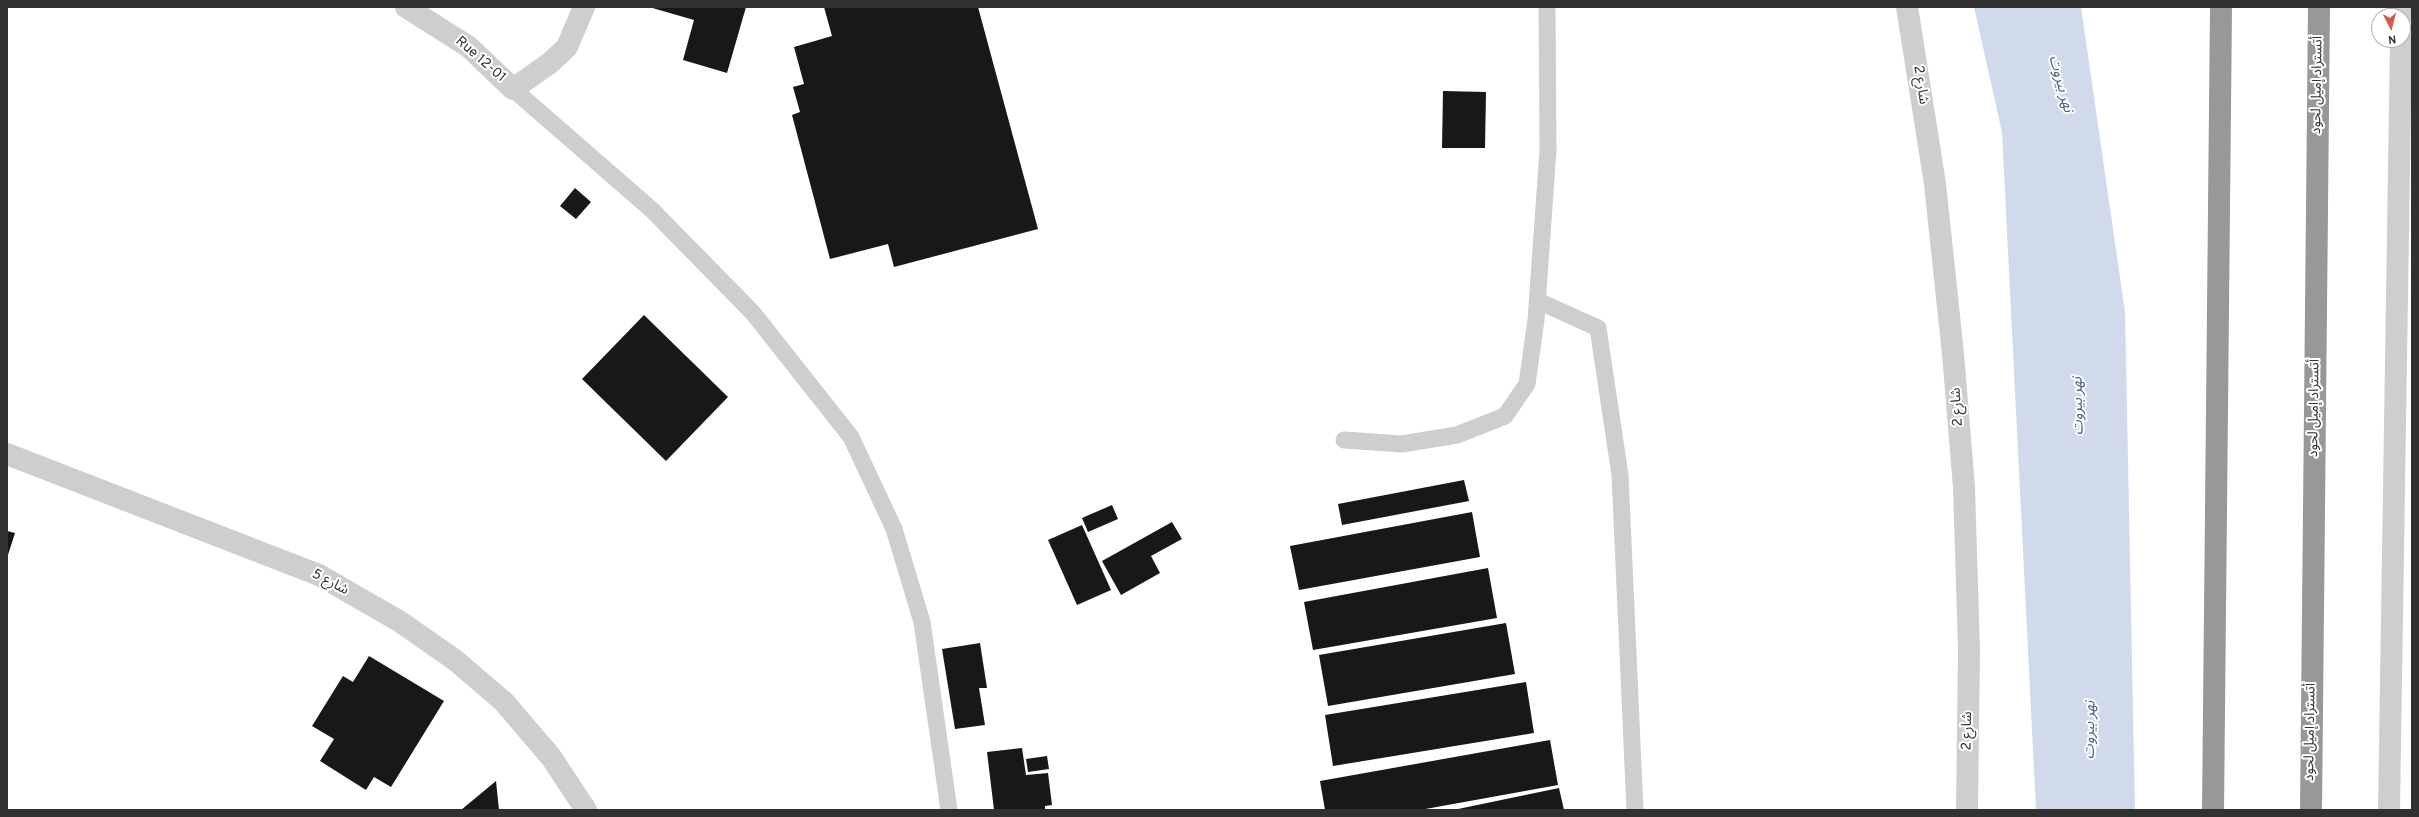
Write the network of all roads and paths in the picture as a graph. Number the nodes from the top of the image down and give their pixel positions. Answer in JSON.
{"nodes":[{"id":1,"x":406,"y":7,"type":"edge"},
{"id":2,"x":584,"y":7,"type":"edge"},
{"id":3,"x":1547,"y":7,"type":"edge"},
{"id":4,"x":1908,"y":7,"type":"edge"},
{"id":5,"x":2221,"y":7,"type":"edge"},
{"id":6,"x":2318,"y":7,"type":"edge"},
{"id":7,"x":2401,"y":48,"type":"edge"},
{"id":8,"x":512,"y":89,"type":"junction"},
{"id":9,"x":1538,"y":301,"type":"junction"},
{"id":10,"x":1344,"y":440,"type":"dead end"},
{"id":11,"x":7,"y":454,"type":"edge"},
{"id":12,"x":586,"y":810,"type":"edge"},
{"id":13,"x":949,"y":810,"type":"edge"},
{"id":14,"x":1635,"y":810,"type":"edge"},
{"id":15,"x":1967,"y":810,"type":"edge"},
{"id":16,"x":2213,"y":810,"type":"edge"},
{"id":17,"x":2311,"y":810,"type":"edge"},
{"id":18,"x":2389,"y":810,"type":"edge"}],
"edges":[{"from":1,"to":8,"type":"street","name":"Rue 12-01"},
{"from":2,"to":8,"type":"street"},
{"from":3,"to":9,"type":"lane"},
{"from":4,"to":15,"type":"street","name":"شارع 2"},
{"from":5,"to":16,"type":"highway"},
{"from":6,"to":17,"type":"highway","name":"أتستراد إميل لحود"},
{"from":7,"to":18,"type":"street"},
{"from":8,"to":13,"type":"lane"},
{"from":9,"to":10,"type":"lane"},
{"from":9,"to":14,"type":"lane"},
{"from":11,"to":12,"type":"street","name":"شارع 5"}]}
